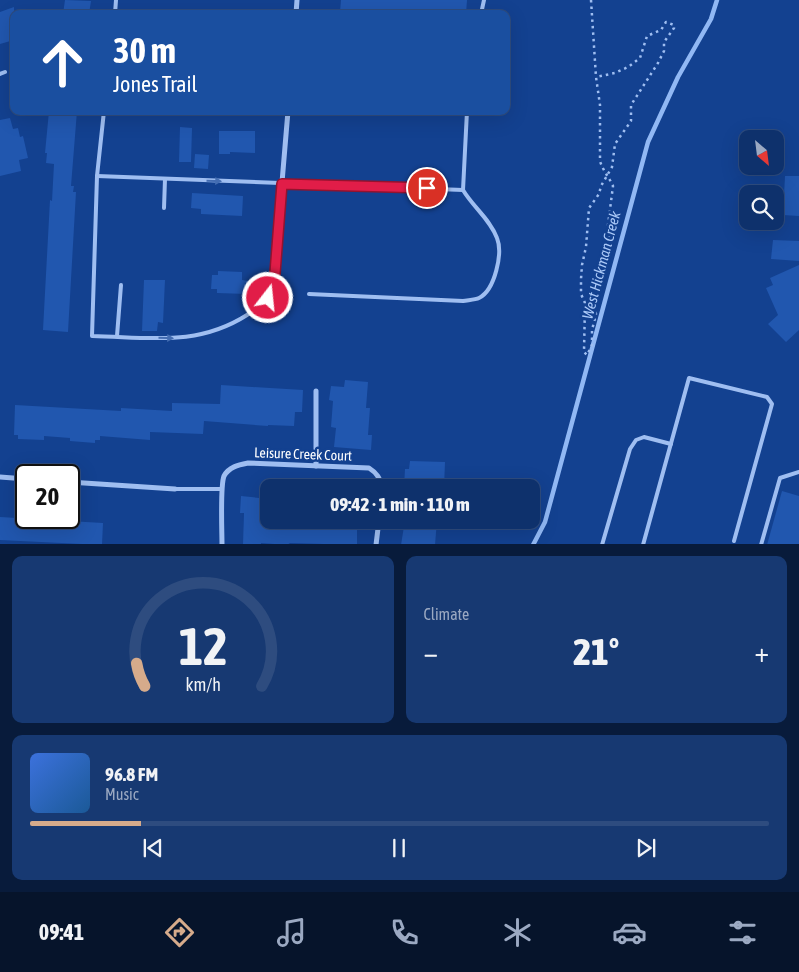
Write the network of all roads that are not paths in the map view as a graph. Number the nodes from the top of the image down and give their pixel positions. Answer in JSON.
{"nodes":[{"id":1,"x":5,"y":72,"type":"dead end"},
{"id":2,"x":0,"y":74,"type":"edge"},
{"id":3,"x":104,"y":115,"type":"edge"},
{"id":4,"x":288,"y":115,"type":"edge"},
{"id":5,"x":467,"y":115,"type":"edge"},
{"id":6,"x":97,"y":176,"type":"junction"},
{"id":7,"x":165,"y":179,"type":"junction"},
{"id":8,"x":282,"y":184,"type":"junction"},
{"id":9,"x":463,"y":190,"type":"junction"},
{"id":10,"x":164,"y":208,"type":"dead end"},
{"id":11,"x":278,"y":230,"type":"joint"},
{"id":12,"x":121,"y":285,"type":"dead end"},
{"id":13,"x":310,"y":294,"type":"dead end"},
{"id":14,"x":117,"y":336,"type":"junction"},
{"id":15,"x":316,"y":391,"type":"dead end"},
{"id":16,"x":671,"y":444,"type":"junction"},
{"id":17,"x":316,"y":466,"type":"junction"},
{"id":18,"x":799,"y":472,"type":"edge"},
{"id":19,"x":0,"y":477,"type":"edge"},
{"id":20,"x":15,"y":478,"type":"edge"},
{"id":21,"x":380,"y":479,"type":"edge"},
{"id":22,"x":80,"y":483,"type":"edge"},
{"id":23,"x":175,"y":489,"type":"joint"},
{"id":24,"x":222,"y":489,"type":"junction"},
{"id":25,"x":378,"y":529,"type":"edge"},
{"id":26,"x":734,"y":541,"type":"dead end"},
{"id":27,"x":222,"y":544,"type":"edge"},
{"id":28,"x":376,"y":544,"type":"edge"},
{"id":29,"x":602,"y":544,"type":"edge"},
{"id":30,"x":643,"y":544,"type":"edge"},
{"id":31,"x":761,"y":544,"type":"edge"}],
"edges":[{"from":1,"to":2,"type":"lane"},
{"from":3,"to":6,"type":"lane"},
{"from":4,"to":8,"type":"street"},
{"from":5,"to":9,"type":"lane"},
{"from":6,"to":7,"type":"lane"},
{"from":6,"to":14,"type":"lane"},
{"from":7,"to":8,"type":"lane","one_way":true},
{"from":7,"to":10,"type":"lane"},
{"from":8,"to":9,"type":"lane"},
{"from":8,"to":11,"type":"street"},
{"from":9,"to":13,"type":"lane"},
{"from":14,"to":11,"type":"lane","one_way":true},
{"from":12,"to":14,"type":"lane"},
{"from":15,"to":17,"type":"street"},
{"from":16,"to":26,"type":"lane"},
{"from":16,"to":29,"type":"lane"},
{"from":16,"to":30,"type":"lane"},
{"from":17,"to":21,"type":"street","name":"Leisure Creek Court"},
{"from":17,"to":24,"type":"street","name":"Leisure Creek Court"},
{"from":18,"to":31,"type":"lane"},
{"from":19,"to":20,"type":"street"},
{"from":22,"to":23,"type":"street"},
{"from":23,"to":24,"type":"lane"},
{"from":24,"to":27,"type":"street","name":"Leisure Creek Court"},
{"from":25,"to":28,"type":"street"}]}
